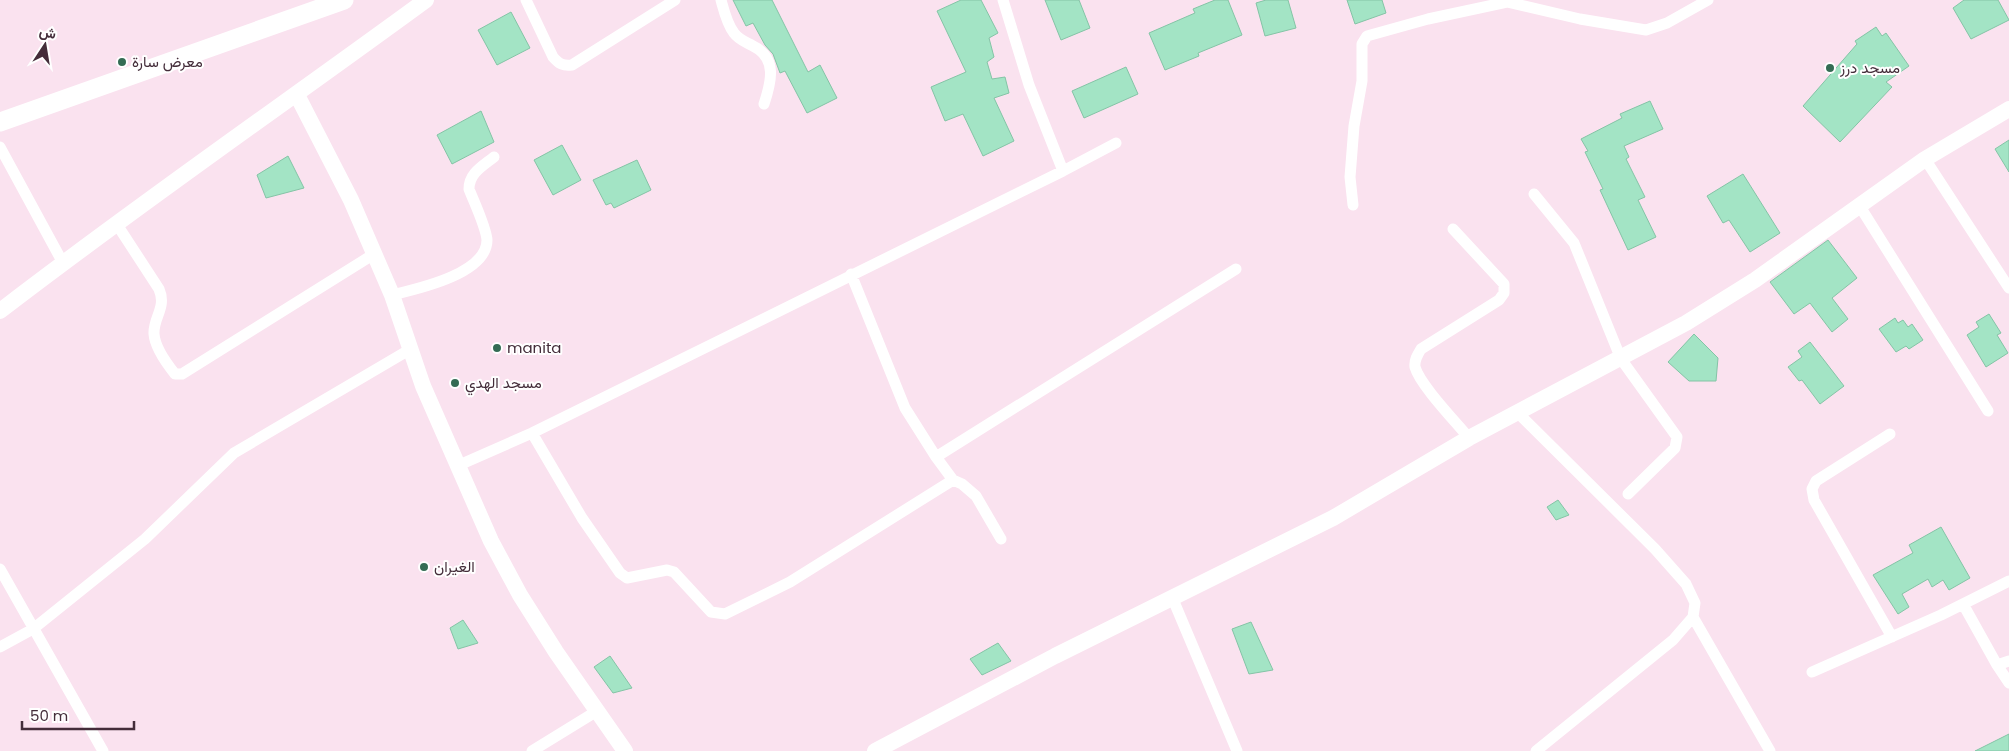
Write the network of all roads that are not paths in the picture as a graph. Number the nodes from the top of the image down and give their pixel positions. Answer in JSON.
{"nodes":[{"id":1,"x":344,"y":0,"type":"edge"},
{"id":2,"x":426,"y":0,"type":"edge"},
{"id":3,"x":526,"y":0,"type":"edge"},
{"id":4,"x":676,"y":0,"type":"edge"},
{"id":5,"x":721,"y":0,"type":"edge"},
{"id":6,"x":1003,"y":0,"type":"edge"},
{"id":7,"x":1708,"y":0,"type":"edge"},
{"id":8,"x":1507,"y":1,"type":"edge"},
{"id":9,"x":297,"y":95,"type":"junction"},
{"id":10,"x":764,"y":104,"type":"dead end"},
{"id":11,"x":2009,"y":109,"type":"edge"},
{"id":12,"x":0,"y":122,"type":"edge"},
{"id":13,"x":1116,"y":143,"type":"dead end"},
{"id":14,"x":0,"y":147,"type":"edge"},
{"id":15,"x":494,"y":157,"type":"dead end"},
{"id":16,"x":1925,"y":159,"type":"junction"},
{"id":17,"x":1063,"y":171,"type":"junction"},
{"id":18,"x":1534,"y":194,"type":"dead end"},
{"id":19,"x":1353,"y":205,"type":"dead end"},
{"id":20,"x":1859,"y":205,"type":"junction"},
{"id":21,"x":116,"y":223,"type":"junction"},
{"id":22,"x":1453,"y":230,"type":"dead end"},
{"id":23,"x":374,"y":254,"type":"junction"},
{"id":24,"x":62,"y":263,"type":"junction"},
{"id":25,"x":1236,"y":269,"type":"dead end"},
{"id":26,"x":851,"y":274,"type":"junction"},
{"id":27,"x":2009,"y":288,"type":"edge"},
{"id":28,"x":392,"y":295,"type":"junction"},
{"id":29,"x":0,"y":311,"type":"edge"},
{"id":30,"x":409,"y":350,"type":"junction"},
{"id":31,"x":1621,"y":359,"type":"junction"},
{"id":32,"x":1988,"y":411,"type":"dead end"},
{"id":33,"x":1518,"y":413,"type":"junction"},
{"id":34,"x":532,"y":432,"type":"junction"},
{"id":35,"x":1890,"y":434,"type":"dead end"},
{"id":36,"x":1469,"y":438,"type":"junction"},
{"id":37,"x":936,"y":458,"type":"junction"},
{"id":38,"x":457,"y":466,"type":"junction"},
{"id":39,"x":953,"y":480,"type":"junction"},
{"id":40,"x":1628,"y":494,"type":"dead end"},
{"id":41,"x":1000,"y":539,"type":"dead end"},
{"id":42,"x":0,"y":569,"type":"edge"},
{"id":43,"x":2009,"y":581,"type":"edge"},
{"id":44,"x":1172,"y":597,"type":"junction"},
{"id":45,"x":1963,"y":604,"type":"junction"},
{"id":46,"x":1693,"y":617,"type":"junction"},
{"id":47,"x":33,"y":629,"type":"junction"},
{"id":48,"x":1892,"y":637,"type":"junction"},
{"id":49,"x":0,"y":647,"type":"edge"},
{"id":50,"x":2009,"y":661,"type":"edge"},
{"id":51,"x":1997,"y":665,"type":"junction"},
{"id":52,"x":1812,"y":672,"type":"dead end"},
{"id":53,"x":2009,"y":683,"type":"edge"},
{"id":54,"x":596,"y":712,"type":"junction"},
{"id":55,"x":898,"y":746,"type":"edge"},
{"id":56,"x":103,"y":751,"type":"edge"},
{"id":57,"x":532,"y":751,"type":"edge"},
{"id":58,"x":625,"y":751,"type":"edge"},
{"id":59,"x":875,"y":751,"type":"edge"},
{"id":60,"x":1237,"y":751,"type":"edge"},
{"id":61,"x":1536,"y":751,"type":"edge"},
{"id":62,"x":1770,"y":751,"type":"edge"}],
"edges":[{"from":1,"to":12,"type":"main road"},
{"from":2,"to":9,"type":"street"},
{"from":3,"to":4,"type":"street"},
{"from":5,"to":10,"type":"street"},
{"from":6,"to":17,"type":"street"},
{"from":7,"to":8,"type":"street"},
{"from":8,"to":19,"type":"street"},
{"from":9,"to":21,"type":"street"},
{"from":9,"to":23,"type":"street"},
{"from":11,"to":16,"type":"street"},
{"from":13,"to":17,"type":"street"},
{"from":14,"to":24,"type":"street"},
{"from":15,"to":28,"type":"street"},
{"from":16,"to":20,"type":"street"},
{"from":16,"to":27,"type":"street"},
{"from":17,"to":26,"type":"street"},
{"from":18,"to":31,"type":"street"},
{"from":20,"to":31,"type":"street"},
{"from":20,"to":32,"type":"street"},
{"from":21,"to":23,"type":"street"},
{"from":21,"to":24,"type":"street"},
{"from":22,"to":36,"type":"street"},
{"from":23,"to":28,"type":"street"},
{"from":24,"to":29,"type":"street"},
{"from":25,"to":37,"type":"street"},
{"from":26,"to":34,"type":"street"},
{"from":26,"to":37,"type":"street"},
{"from":28,"to":30,"type":"street"},
{"from":30,"to":38,"type":"street"},
{"from":30,"to":47,"type":"street"},
{"from":31,"to":33,"type":"street"},
{"from":31,"to":40,"type":"street"},
{"from":33,"to":36,"type":"street"},
{"from":33,"to":46,"type":"street"},
{"from":34,"to":38,"type":"street"},
{"from":34,"to":39,"type":"street"},
{"from":35,"to":48,"type":"street"},
{"from":36,"to":44,"type":"street"},
{"from":37,"to":39,"type":"street"},
{"from":38,"to":54,"type":"street"},
{"from":39,"to":41,"type":"street"},
{"from":42,"to":47,"type":"street"},
{"from":43,"to":45,"type":"street"},
{"from":44,"to":55,"type":"street"},
{"from":44,"to":60,"type":"street"},
{"from":45,"to":48,"type":"street"},
{"from":45,"to":51,"type":"street"},
{"from":46,"to":61,"type":"street"},
{"from":46,"to":62,"type":"street"},
{"from":47,"to":49,"type":"street"},
{"from":47,"to":56,"type":"street"},
{"from":48,"to":52,"type":"street"},
{"from":50,"to":51,"type":"street"},
{"from":51,"to":53,"type":"street"},
{"from":54,"to":57,"type":"street"},
{"from":54,"to":58,"type":"street"},
{"from":55,"to":59,"type":"street"}]}
